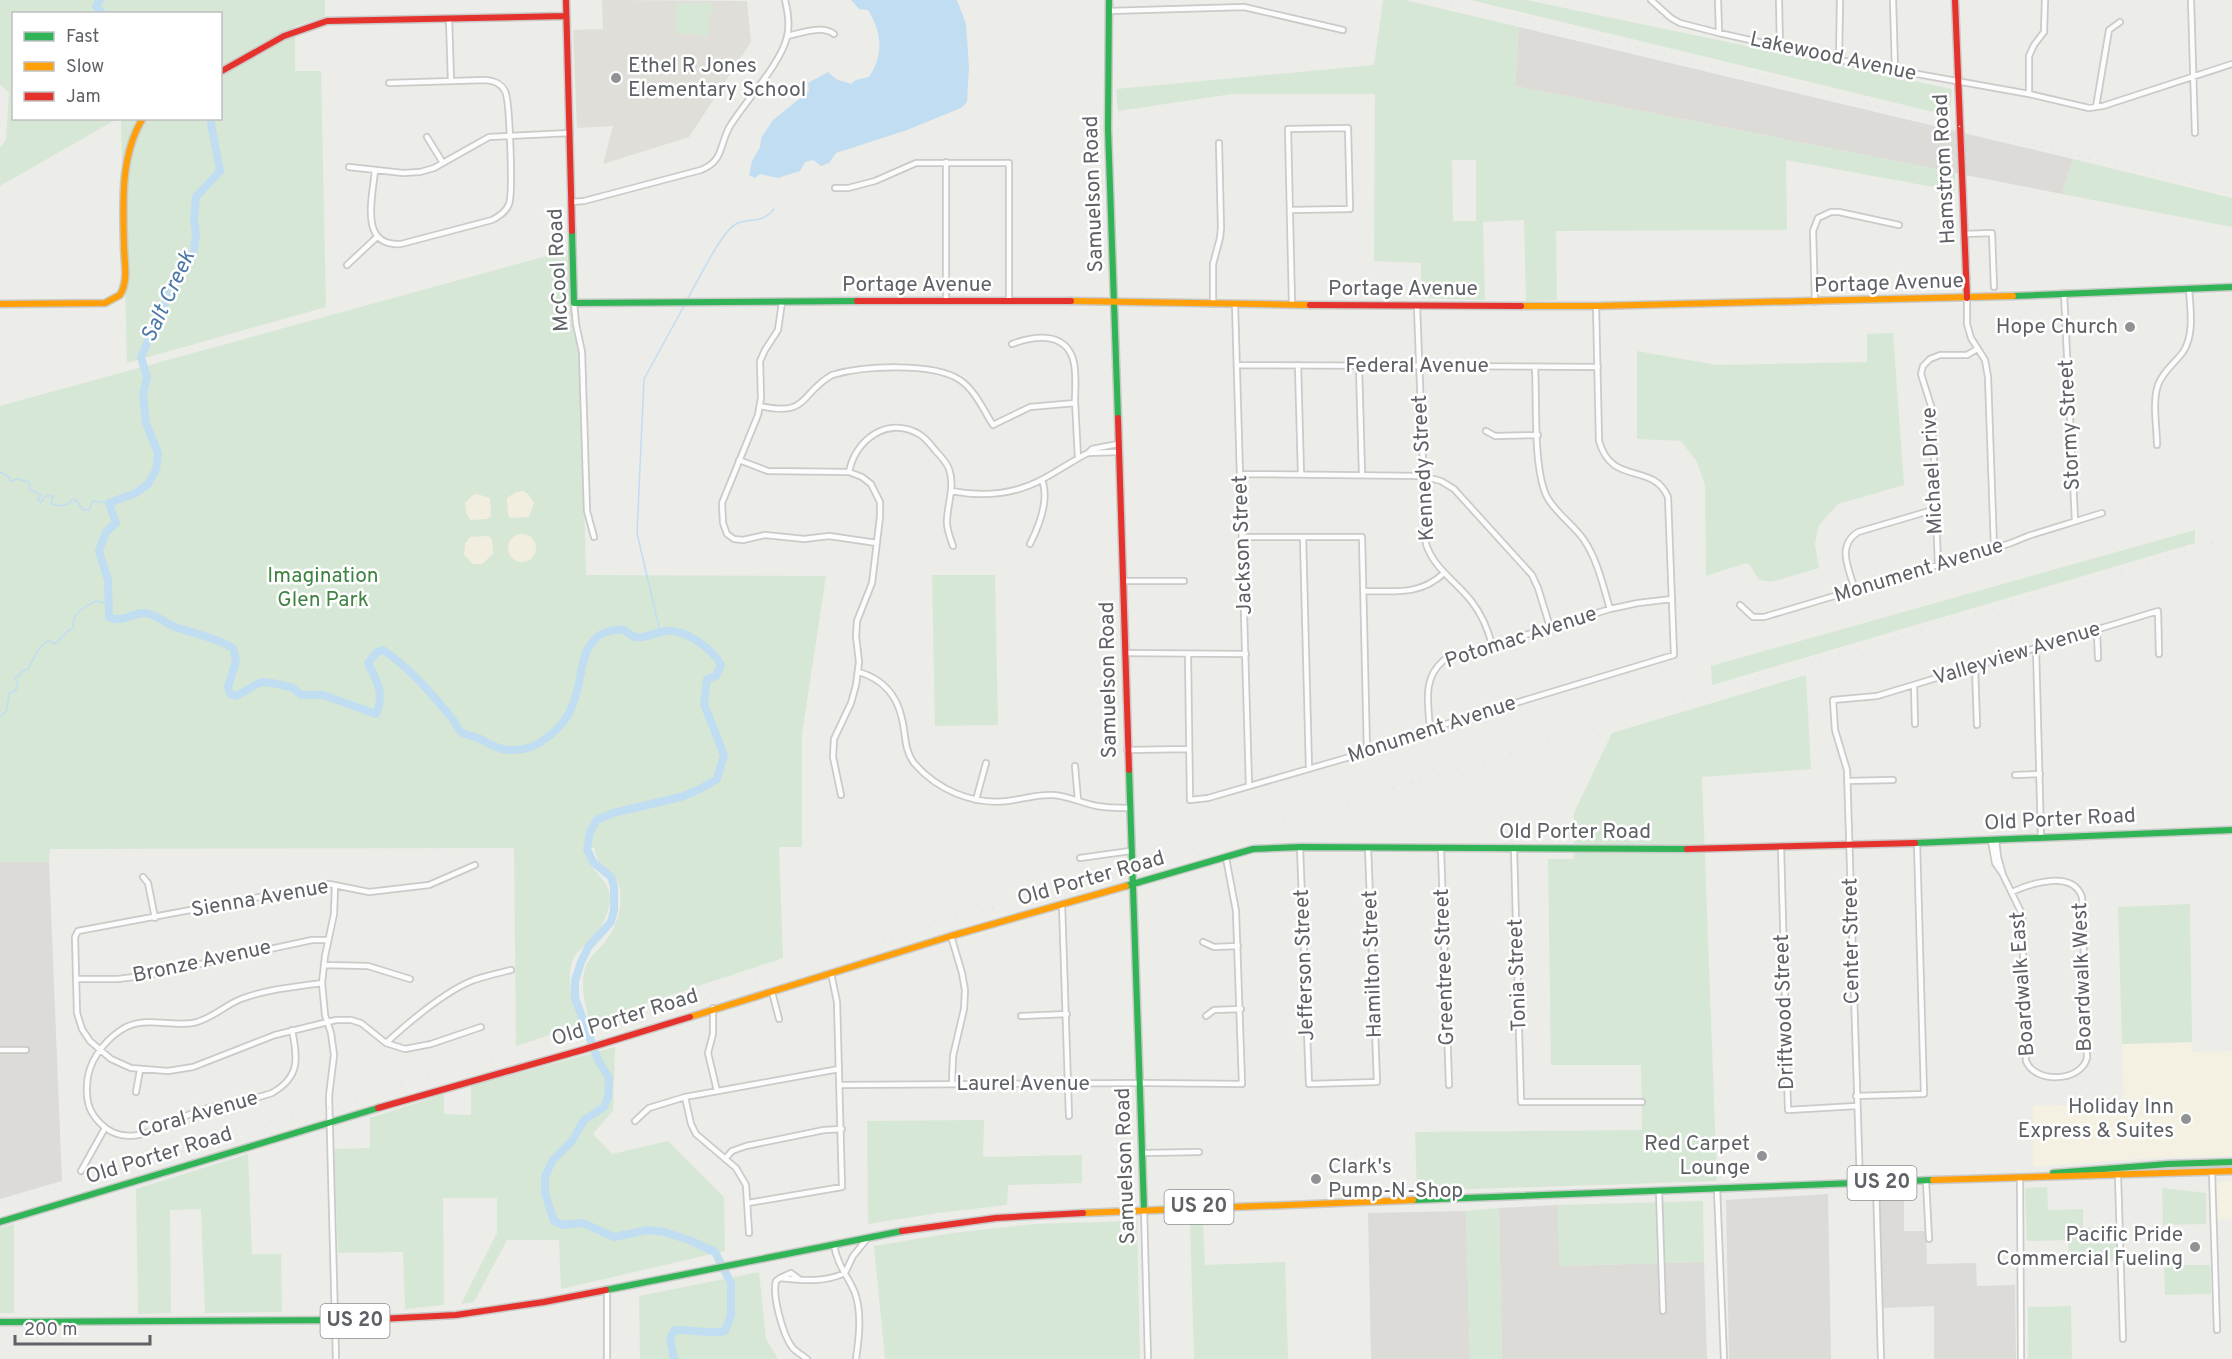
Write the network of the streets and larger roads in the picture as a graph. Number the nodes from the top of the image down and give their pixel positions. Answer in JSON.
{"nodes":[{"id":1,"x":566,"y":0,"type":"edge"},
{"id":2,"x":785,"y":0,"type":"edge"},
{"id":3,"x":1109,"y":0,"type":"edge"},
{"id":4,"x":1652,"y":0,"type":"edge"},
{"id":5,"x":1718,"y":0,"type":"edge"},
{"id":6,"x":1779,"y":0,"type":"edge"},
{"id":7,"x":1840,"y":0,"type":"edge"},
{"id":8,"x":1893,"y":0,"type":"edge"},
{"id":9,"x":1955,"y":0,"type":"edge"},
{"id":10,"x":2045,"y":0,"type":"edge"},
{"id":11,"x":2191,"y":0,"type":"edge"},
{"id":12,"x":1109,"y":11,"type":"junction"},
{"id":13,"x":566,"y":16,"type":"junction"},
{"id":14,"x":449,"y":18,"type":"junction"},
{"id":15,"x":2120,"y":22,"type":"dead end"},
{"id":16,"x":1344,"y":30,"type":"dead end"},
{"id":17,"x":1719,"y":33,"type":"junction"},
{"id":18,"x":834,"y":34,"type":"dead end"},
{"id":19,"x":787,"y":36,"type":"junction"},
{"id":20,"x":1780,"y":46,"type":"junction"},
{"id":21,"x":1839,"y":60,"type":"junction"},
{"id":22,"x":2232,"y":64,"type":"edge"},
{"id":23,"x":1895,"y":70,"type":"junction"},
{"id":24,"x":222,"y":71,"type":"edge"},
{"id":25,"x":2194,"y":76,"type":"junction"},
{"id":26,"x":452,"y":81,"type":"junction"},
{"id":27,"x":1957,"y":81,"type":"junction"},
{"id":28,"x":389,"y":83,"type":"dead end"},
{"id":29,"x":2029,"y":94,"type":"junction"},
{"id":30,"x":2096,"y":107,"type":"junction"},
{"id":31,"x":142,"y":120,"type":"edge"},
{"id":32,"x":570,"y":133,"type":"junction"},
{"id":33,"x":2195,"y":133,"type":"dead end"},
{"id":34,"x":509,"y":135,"type":"junction"},
{"id":35,"x":427,"y":137,"type":"dead end"},
{"id":36,"x":1219,"y":143,"type":"dead end"},
{"id":37,"x":946,"y":162,"type":"junction"},
{"id":38,"x":443,"y":163,"type":"junction"},
{"id":39,"x":349,"y":167,"type":"dead end"},
{"id":40,"x":375,"y":170,"type":"junction"},
{"id":41,"x":835,"y":188,"type":"dead end"},
{"id":42,"x":572,"y":202,"type":"junction"},
{"id":43,"x":1290,"y":210,"type":"junction"},
{"id":44,"x":1899,"y":225,"type":"dead end"},
{"id":45,"x":1964,"y":234,"type":"junction"},
{"id":46,"x":377,"y":237,"type":"junction"},
{"id":47,"x":348,"y":265,"type":"dead end"},
{"id":48,"x":1994,"y":286,"type":"dead end"},
{"id":49,"x":2232,"y":287,"type":"edge"},
{"id":50,"x":2189,"y":288,"type":"junction"},
{"id":51,"x":2064,"y":293,"type":"junction"},
{"id":52,"x":1967,"y":298,"type":"junction"},
{"id":53,"x":946,"y":300,"type":"junction"},
{"id":54,"x":1009,"y":300,"type":"junction"},
{"id":55,"x":1113,"y":301,"type":"junction"},
{"id":56,"x":782,"y":302,"type":"junction"},
{"id":57,"x":1815,"y":302,"type":"junction"},
{"id":58,"x":574,"y":303,"type":"junction"},
{"id":59,"x":0,"y":304,"type":"edge"},
{"id":60,"x":1213,"y":304,"type":"junction"},
{"id":61,"x":1236,"y":304,"type":"junction"},
{"id":62,"x":1292,"y":304,"type":"junction"},
{"id":63,"x":1417,"y":306,"type":"junction"},
{"id":64,"x":1596,"y":306,"type":"junction"},
{"id":65,"x":1012,"y":344,"type":"dead end"},
{"id":66,"x":1977,"y":349,"type":"junction"},
{"id":67,"x":1237,"y":365,"type":"junction"},
{"id":68,"x":1298,"y":365,"type":"junction"},
{"id":69,"x":1359,"y":366,"type":"junction"},
{"id":70,"x":1419,"y":366,"type":"junction"},
{"id":71,"x":1535,"y":367,"type":"junction"},
{"id":72,"x":1598,"y":367,"type":"junction"},
{"id":73,"x":1075,"y":403,"type":"junction"},
{"id":74,"x":760,"y":406,"type":"junction"},
{"id":75,"x":1486,"y":431,"type":"dead end"},
{"id":76,"x":1538,"y":435,"type":"junction"},
{"id":77,"x":1118,"y":444,"type":"junction"},
{"id":78,"x":2157,"y":445,"type":"dead end"},
{"id":79,"x":1118,"y":452,"type":"junction"},
{"id":80,"x":1088,"y":453,"type":"junction"},
{"id":81,"x":1078,"y":458,"type":"junction"},
{"id":82,"x":740,"y":460,"type":"junction"},
{"id":83,"x":849,"y":472,"type":"junction"},
{"id":84,"x":1240,"y":474,"type":"junction"},
{"id":85,"x":1301,"y":474,"type":"junction"},
{"id":86,"x":1362,"y":474,"type":"junction"},
{"id":87,"x":1422,"y":476,"type":"junction"},
{"id":88,"x":1042,"y":480,"type":"junction"},
{"id":89,"x":951,"y":492,"type":"junction"},
{"id":90,"x":1936,"y":509,"type":"junction"},
{"id":91,"x":2102,"y":513,"type":"dead end"},
{"id":92,"x":2075,"y":521,"type":"junction"},
{"id":93,"x":594,"y":537,"type":"dead end"},
{"id":94,"x":1243,"y":537,"type":"junction"},
{"id":95,"x":1303,"y":537,"type":"junction"},
{"id":96,"x":877,"y":543,"type":"junction"},
{"id":97,"x":1030,"y":544,"type":"dead end"},
{"id":98,"x":953,"y":546,"type":"dead end"},
{"id":99,"x":1994,"y":548,"type":"junction"},
{"id":100,"x":1938,"y":565,"type":"junction"},
{"id":101,"x":1444,"y":573,"type":"junction"},
{"id":102,"x":1123,"y":581,"type":"junction"},
{"id":103,"x":1184,"y":581,"type":"dead end"},
{"id":104,"x":1855,"y":590,"type":"junction"},
{"id":105,"x":1363,"y":591,"type":"junction"},
{"id":106,"x":1672,"y":599,"type":"junction"},
{"id":107,"x":1740,"y":605,"type":"dead end"},
{"id":108,"x":1610,"y":609,"type":"junction"},
{"id":109,"x":1550,"y":627,"type":"junction"},
{"id":110,"x":2097,"y":630,"type":"junction"},
{"id":111,"x":1492,"y":645,"type":"junction"},
{"id":112,"x":2036,"y":648,"type":"junction"},
{"id":113,"x":1126,"y":653,"type":"junction"},
{"id":114,"x":1188,"y":654,"type":"junction"},
{"id":115,"x":1246,"y":654,"type":"junction"},
{"id":116,"x":2159,"y":654,"type":"dead end"},
{"id":117,"x":2098,"y":658,"type":"dead end"},
{"id":118,"x":1975,"y":666,"type":"junction"},
{"id":119,"x":858,"y":672,"type":"junction"},
{"id":120,"x":1914,"y":685,"type":"junction"},
{"id":121,"x":1833,"y":700,"type":"joint"},
{"id":122,"x":1915,"y":724,"type":"dead end"},
{"id":123,"x":1977,"y":725,"type":"dead end"},
{"id":124,"x":1430,"y":732,"type":"junction"},
{"id":125,"x":1189,"y":749,"type":"junction"},
{"id":126,"x":1127,"y":750,"type":"junction"},
{"id":127,"x":1367,"y":752,"type":"junction"},
{"id":128,"x":986,"y":763,"type":"dead end"},
{"id":129,"x":1076,"y":766,"type":"dead end"},
{"id":130,"x":1309,"y":769,"type":"junction"},
{"id":131,"x":2040,"y":774,"type":"junction"},
{"id":132,"x":2015,"y":775,"type":"dead end"},
{"id":133,"x":1893,"y":780,"type":"dead end"},
{"id":134,"x":1847,"y":781,"type":"junction"},
{"id":135,"x":1249,"y":786,"type":"junction"},
{"id":136,"x":841,"y":795,"type":"dead end"},
{"id":137,"x":976,"y":800,"type":"junction"},
{"id":138,"x":1078,"y":800,"type":"junction"},
{"id":139,"x":1129,"y":808,"type":"junction"},
{"id":140,"x":2232,"y":830,"type":"edge"},
{"id":141,"x":2042,"y":838,"type":"junction"},
{"id":142,"x":1994,"y":840,"type":"junction"},
{"id":143,"x":1917,"y":843,"type":"junction"},
{"id":144,"x":1849,"y":845,"type":"junction"},
{"id":145,"x":1300,"y":847,"type":"junction"},
{"id":146,"x":1368,"y":847,"type":"junction"},
{"id":147,"x":1781,"y":847,"type":"junction"},
{"id":148,"x":1441,"y":849,"type":"junction"},
{"id":149,"x":1514,"y":849,"type":"junction"},
{"id":150,"x":1130,"y":851,"type":"junction"},
{"id":151,"x":1080,"y":858,"type":"dead end"},
{"id":152,"x":1226,"y":858,"type":"junction"},
{"id":153,"x":475,"y":865,"type":"dead end"},
{"id":154,"x":143,"y":877,"type":"dead end"},
{"id":155,"x":1131,"y":884,"type":"junction"},
{"id":156,"x":335,"y":885,"type":"junction"},
{"id":157,"x":2012,"y":892,"type":"junction"},
{"id":158,"x":1062,"y":904,"type":"junction"},
{"id":159,"x":155,"y":918,"type":"junction"},
{"id":160,"x":951,"y":936,"type":"junction"},
{"id":161,"x":328,"y":940,"type":"junction"},
{"id":162,"x":1203,"y":942,"type":"dead end"},
{"id":163,"x":1238,"y":946,"type":"junction"},
{"id":164,"x":324,"y":965,"type":"junction"},
{"id":165,"x":511,"y":970,"type":"dead end"},
{"id":166,"x":831,"y":973,"type":"junction"},
{"id":167,"x":76,"y":979,"type":"junction"},
{"id":168,"x":410,"y":979,"type":"dead end"},
{"id":169,"x":322,"y":983,"type":"junction"},
{"id":170,"x":772,"y":992,"type":"junction"},
{"id":171,"x":713,"y":1008,"type":"junction"},
{"id":172,"x":1241,"y":1010,"type":"junction"},
{"id":173,"x":1066,"y":1014,"type":"junction"},
{"id":174,"x":1021,"y":1016,"type":"dead end"},
{"id":175,"x":1206,"y":1016,"type":"dead end"},
{"id":176,"x":778,"y":1019,"type":"dead end"},
{"id":177,"x":327,"y":1022,"type":"junction"},
{"id":178,"x":481,"y":1027,"type":"dead end"},
{"id":179,"x":292,"y":1030,"type":"junction"},
{"id":180,"x":386,"y":1043,"type":"junction"},
{"id":181,"x":0,"y":1050,"type":"edge"},
{"id":182,"x":26,"y":1050,"type":"dead end"},
{"id":183,"x":100,"y":1050,"type":"junction"},
{"id":184,"x":2086,"y":1063,"type":"joint"},
{"id":185,"x":140,"y":1070,"type":"junction"},
{"id":186,"x":839,"y":1070,"type":"junction"},
{"id":187,"x":1377,"y":1082,"type":"joint"},
{"id":188,"x":1139,"y":1083,"type":"junction"},
{"id":189,"x":952,"y":1084,"type":"junction"},
{"id":190,"x":1068,"y":1084,"type":"junction"},
{"id":191,"x":840,"y":1085,"type":"junction"},
{"id":192,"x":1449,"y":1085,"type":"dead end"},
{"id":193,"x":717,"y":1091,"type":"junction"},
{"id":194,"x":136,"y":1092,"type":"dead end"},
{"id":195,"x":1856,"y":1096,"type":"junction"},
{"id":196,"x":685,"y":1097,"type":"junction"},
{"id":197,"x":1642,"y":1102,"type":"dead end"},
{"id":198,"x":1856,"y":1106,"type":"junction"},
{"id":199,"x":1069,"y":1116,"type":"dead end"},
{"id":200,"x":635,"y":1121,"type":"dead end"},
{"id":201,"x":331,"y":1122,"type":"junction"},
{"id":202,"x":105,"y":1128,"type":"junction"},
{"id":203,"x":842,"y":1129,"type":"junction"},
{"id":204,"x":1199,"y":1152,"type":"dead end"},
{"id":205,"x":1143,"y":1153,"type":"junction"},
{"id":206,"x":725,"y":1159,"type":"junction"},
{"id":207,"x":2232,"y":1162,"type":"edge"},
{"id":208,"x":2116,"y":1167,"type":"junction"},
{"id":209,"x":81,"y":1171,"type":"dead end"},
{"id":210,"x":2232,"y":1171,"type":"edge"},
{"id":211,"x":2212,"y":1172,"type":"junction"},
{"id":212,"x":2024,"y":1176,"type":"junction"},
{"id":213,"x":2118,"y":1176,"type":"junction"},
{"id":214,"x":1926,"y":1181,"type":"junction"},
{"id":215,"x":1876,"y":1183,"type":"junction"},
{"id":216,"x":1860,"y":1184,"type":"junction"},
{"id":217,"x":1717,"y":1189,"type":"junction"},
{"id":218,"x":1659,"y":1191,"type":"junction"},
{"id":219,"x":748,"y":1203,"type":"junction"},
{"id":220,"x":1144,"y":1209,"type":"junction"},
{"id":221,"x":0,"y":1222,"type":"edge"},
{"id":222,"x":749,"y":1233,"type":"dead end"},
{"id":223,"x":867,"y":1239,"type":"junction"},
{"id":224,"x":1929,"y":1239,"type":"dead end"},
{"id":225,"x":834,"y":1245,"type":"junction"},
{"id":226,"x":844,"y":1273,"type":"junction"},
{"id":227,"x":607,"y":1290,"type":"junction"},
{"id":228,"x":1663,"y":1311,"type":"dead end"},
{"id":229,"x":335,"y":1321,"type":"junction"},
{"id":230,"x":0,"y":1322,"type":"edge"},
{"id":231,"x":2217,"y":1330,"type":"dead end"},
{"id":232,"x":2123,"y":1339,"type":"dead end"},
{"id":233,"x":336,"y":1359,"type":"edge"},
{"id":234,"x":607,"y":1359,"type":"edge"},
{"id":235,"x":807,"y":1359,"type":"edge"},
{"id":236,"x":856,"y":1359,"type":"edge"},
{"id":237,"x":1148,"y":1359,"type":"edge"},
{"id":238,"x":1724,"y":1359,"type":"edge"},
{"id":239,"x":1881,"y":1359,"type":"edge"},
{"id":240,"x":2021,"y":1359,"type":"edge"}],
"edges":[{"from":1,"to":13,"type":"street","name":"McCool Road"},
{"from":2,"to":19,"type":"street"},
{"from":3,"to":12,"type":"street","name":"Samuelson Road"},
{"from":4,"to":17,"type":"street","name":"Lakewood Avenue"},
{"from":5,"to":17,"type":"street"},
{"from":6,"to":20,"type":"street"},
{"from":7,"to":21,"type":"street"},
{"from":8,"to":23,"type":"street"},
{"from":9,"to":27,"type":"street","name":"Hamstrom Road"},
{"from":10,"to":29,"type":"street"},
{"from":11,"to":25,"type":"street"},
{"from":12,"to":16,"type":"street"},
{"from":12,"to":55,"type":"street","name":"Samuelson Road"},
{"from":13,"to":14,"type":"street"},
{"from":13,"to":32,"type":"street","name":"McCool Road"},
{"from":14,"to":24,"type":"street"},
{"from":14,"to":26,"type":"street"},
{"from":15,"to":30,"type":"street"},
{"from":17,"to":20,"type":"street","name":"Lakewood Avenue"},
{"from":18,"to":19,"type":"street"},
{"from":19,"to":42,"type":"street"},
{"from":20,"to":21,"type":"street","name":"Lakewood Avenue"},
{"from":21,"to":23,"type":"street","name":"Lakewood Avenue"},
{"from":22,"to":25,"type":"street","name":"Lakewood Avenue"},
{"from":23,"to":27,"type":"street","name":"Lakewood Avenue"},
{"from":25,"to":30,"type":"street","name":"Lakewood Avenue"},
{"from":25,"to":33,"type":"street"},
{"from":26,"to":28,"type":"street"},
{"from":26,"to":34,"type":"street"},
{"from":27,"to":29,"type":"street","name":"Lakewood Avenue"},
{"from":27,"to":45,"type":"street","name":"Hamstrom Road"},
{"from":29,"to":30,"type":"street","name":"Lakewood Avenue"},
{"from":31,"to":59,"type":"street"},
{"from":32,"to":34,"type":"street"},
{"from":32,"to":42,"type":"street","name":"McCool Road"},
{"from":34,"to":38,"type":"street"},
{"from":34,"to":46,"type":"street"},
{"from":35,"to":38,"type":"street"},
{"from":36,"to":60,"type":"street"},
{"from":37,"to":41,"type":"street"},
{"from":37,"to":53,"type":"street"},
{"from":37,"to":54,"type":"street"},
{"from":38,"to":40,"type":"street"},
{"from":39,"to":40,"type":"street"},
{"from":40,"to":46,"type":"street"},
{"from":42,"to":58,"type":"street","name":"McCool Road"},
{"from":43,"to":43,"type":"street"},
{"from":43,"to":62,"type":"street"},
{"from":44,"to":57,"type":"street"},
{"from":45,"to":48,"type":"street"},
{"from":45,"to":52,"type":"street","name":"Hamstrom Road"},
{"from":46,"to":47,"type":"street"},
{"from":49,"to":50,"type":"street","name":"Portage Avenue"},
{"from":50,"to":51,"type":"street","name":"Portage Avenue"},
{"from":50,"to":78,"type":"street"},
{"from":51,"to":52,"type":"street","name":"Portage Avenue"},
{"from":51,"to":92,"type":"street","name":"Stormy Street"},
{"from":52,"to":57,"type":"street","name":"Portage Avenue"},
{"from":52,"to":66,"type":"street","name":"Hamstrom Road"},
{"from":53,"to":54,"type":"street","name":"Portage Avenue"},
{"from":53,"to":56,"type":"street","name":"Portage Avenue"},
{"from":54,"to":55,"type":"street","name":"Portage Avenue"},
{"from":55,"to":60,"type":"street","name":"Portage Avenue"},
{"from":55,"to":77,"type":"street","name":"Samuelson Road"},
{"from":56,"to":58,"type":"street","name":"Portage Avenue"},
{"from":56,"to":74,"type":"street"},
{"from":57,"to":64,"type":"street","name":"Portage Avenue"},
{"from":58,"to":93,"type":"street","name":"McCool Road"},
{"from":60,"to":61,"type":"street","name":"Portage Avenue"},
{"from":61,"to":62,"type":"street","name":"Portage Avenue"},
{"from":61,"to":67,"type":"street","name":"Jackson Street"},
{"from":62,"to":63,"type":"street","name":"Portage Avenue"},
{"from":63,"to":64,"type":"street","name":"Portage Avenue"},
{"from":63,"to":70,"type":"street","name":"Kennedy Street"},
{"from":64,"to":72,"type":"street"},
{"from":65,"to":73,"type":"street"},
{"from":66,"to":90,"type":"street","name":"Michael Drive"},
{"from":66,"to":99,"type":"street","name":"Hamstrom Road"},
{"from":67,"to":68,"type":"street","name":"Federal Avenue"},
{"from":67,"to":84,"type":"street","name":"Jackson Street"},
{"from":68,"to":69,"type":"street","name":"Federal Avenue"},
{"from":68,"to":85,"type":"street"},
{"from":69,"to":70,"type":"street","name":"Federal Avenue"},
{"from":69,"to":86,"type":"street"},
{"from":70,"to":71,"type":"street","name":"Federal Avenue"},
{"from":70,"to":87,"type":"street","name":"Kennedy Street"},
{"from":71,"to":72,"type":"street","name":"Federal Avenue"},
{"from":71,"to":76,"type":"street"},
{"from":72,"to":106,"type":"street"},
{"from":73,"to":74,"type":"street"},
{"from":73,"to":81,"type":"street"},
{"from":74,"to":82,"type":"street"},
{"from":75,"to":76,"type":"street"},
{"from":76,"to":108,"type":"street"},
{"from":77,"to":79,"type":"street","name":"Samuelson Road"},
{"from":77,"to":80,"type":"street"},
{"from":79,"to":80,"type":"street"},
{"from":79,"to":102,"type":"street","name":"Samuelson Road"},
{"from":80,"to":81,"type":"street"},
{"from":81,"to":88,"type":"street"},
{"from":82,"to":83,"type":"street"},
{"from":82,"to":96,"type":"street"},
{"from":83,"to":89,"type":"street"},
{"from":83,"to":96,"type":"street"},
{"from":84,"to":85,"type":"street"},
{"from":84,"to":94,"type":"street","name":"Jackson Street"},
{"from":85,"to":86,"type":"street"},
{"from":86,"to":87,"type":"street"},
{"from":87,"to":101,"type":"street","name":"Kennedy Street"},
{"from":87,"to":109,"type":"street"},
{"from":88,"to":89,"type":"street"},
{"from":88,"to":97,"type":"street"},
{"from":89,"to":98,"type":"street"},
{"from":90,"to":100,"type":"street","name":"Michael Drive"},
{"from":90,"to":104,"type":"street"},
{"from":91,"to":92,"type":"street","name":"Monument Avenue"},
{"from":92,"to":99,"type":"street","name":"Monument Avenue"},
{"from":94,"to":95,"type":"street"},
{"from":94,"to":115,"type":"street","name":"Jackson Street"},
{"from":95,"to":105,"type":"street"},
{"from":95,"to":130,"type":"street"},
{"from":96,"to":119,"type":"street"},
{"from":99,"to":100,"type":"street","name":"Monument Avenue"},
{"from":100,"to":104,"type":"street","name":"Monument Avenue"},
{"from":101,"to":105,"type":"street"},
{"from":101,"to":111,"type":"street","name":"Kennedy Street"},
{"from":102,"to":103,"type":"street"},
{"from":102,"to":113,"type":"street","name":"Samuelson Road"},
{"from":104,"to":107,"type":"street","name":"Monument Avenue"},
{"from":105,"to":127,"type":"street"},
{"from":106,"to":108,"type":"street","name":"Potomac Avenue"},
{"from":106,"to":124,"type":"street","name":"Monument Avenue"},
{"from":108,"to":109,"type":"street","name":"Potomac Avenue"},
{"from":109,"to":111,"type":"street","name":"Potomac Avenue"},
{"from":110,"to":112,"type":"street","name":"Valleyview Avenue"},
{"from":110,"to":116,"type":"street","name":"Valleyview Avenue"},
{"from":110,"to":117,"type":"street"},
{"from":111,"to":124,"type":"street","name":"Potomac Avenue"},
{"from":112,"to":118,"type":"street","name":"Valleyview Avenue"},
{"from":112,"to":131,"type":"street"},
{"from":113,"to":114,"type":"street"},
{"from":113,"to":126,"type":"street","name":"Samuelson Road"},
{"from":114,"to":115,"type":"street"},
{"from":114,"to":125,"type":"street"},
{"from":115,"to":135,"type":"street","name":"Jackson Street"},
{"from":118,"to":120,"type":"street","name":"Valleyview Avenue"},
{"from":118,"to":123,"type":"street"},
{"from":119,"to":136,"type":"street"},
{"from":119,"to":137,"type":"street"},
{"from":120,"to":121,"type":"street","name":"Valleyview Avenue"},
{"from":120,"to":122,"type":"street"},
{"from":121,"to":134,"type":"street","name":"Center Street"},
{"from":124,"to":127,"type":"street","name":"Monument Avenue"},
{"from":125,"to":126,"type":"street"},
{"from":125,"to":135,"type":"street","name":"Monument Avenue"},
{"from":126,"to":139,"type":"street","name":"Samuelson Road"},
{"from":127,"to":130,"type":"street","name":"Monument Avenue"},
{"from":128,"to":137,"type":"street"},
{"from":129,"to":138,"type":"street"},
{"from":130,"to":135,"type":"street","name":"Monument Avenue"},
{"from":131,"to":132,"type":"street"},
{"from":131,"to":141,"type":"street"},
{"from":133,"to":134,"type":"street"},
{"from":134,"to":144,"type":"street","name":"Center Street"},
{"from":137,"to":138,"type":"street"},
{"from":138,"to":139,"type":"street"},
{"from":139,"to":150,"type":"street","name":"Samuelson Road"},
{"from":140,"to":141,"type":"street","name":"Old Porter Road"},
{"from":141,"to":142,"type":"street","name":"Old Porter Road"},
{"from":142,"to":143,"type":"street","name":"Old Porter Road"},
{"from":142,"to":157,"type":"street","name":"Boardwalk East"},
{"from":143,"to":144,"type":"street","name":"Old Porter Road"},
{"from":143,"to":195,"type":"street"},
{"from":144,"to":147,"type":"street","name":"Old Porter Road"},
{"from":144,"to":195,"type":"street","name":"Center Street"},
{"from":145,"to":146,"type":"street","name":"Old Porter Road"},
{"from":145,"to":152,"type":"street","name":"Old Porter Road"},
{"from":145,"to":187,"type":"street","name":"Jefferson Street"},
{"from":146,"to":148,"type":"street","name":"Old Porter Road"},
{"from":146,"to":187,"type":"street","name":"Hamilton Street"},
{"from":147,"to":149,"type":"street","name":"Old Porter Road"},
{"from":147,"to":198,"type":"street","name":"Driftwood Street"},
{"from":148,"to":149,"type":"street","name":"Old Porter Road"},
{"from":148,"to":192,"type":"street","name":"Greentree Street"},
{"from":149,"to":197,"type":"street","name":"Tonia Street"},
{"from":150,"to":151,"type":"street"},
{"from":150,"to":155,"type":"street","name":"Samuelson Road"},
{"from":152,"to":155,"type":"street","name":"Old Porter Road"},
{"from":152,"to":163,"type":"street"},
{"from":153,"to":156,"type":"street","name":"Sienna Avenue"},
{"from":154,"to":159,"type":"street"},
{"from":155,"to":158,"type":"street","name":"Old Porter Road"},
{"from":155,"to":188,"type":"street","name":"Samuelson Road"},
{"from":156,"to":159,"type":"street","name":"Sienna Avenue"},
{"from":156,"to":161,"type":"street"},
{"from":157,"to":184,"type":"street","name":"Boardwalk East"},
{"from":157,"to":184,"type":"street","name":"Boardwalk West"},
{"from":158,"to":160,"type":"street","name":"Old Porter Road"},
{"from":158,"to":173,"type":"street"},
{"from":159,"to":167,"type":"street","name":"Sienna Avenue"},
{"from":160,"to":166,"type":"street","name":"Old Porter Road"},
{"from":160,"to":189,"type":"street"},
{"from":161,"to":164,"type":"street"},
{"from":161,"to":167,"type":"street","name":"Bronze Avenue"},
{"from":162,"to":163,"type":"street"},
{"from":163,"to":172,"type":"street"},
{"from":164,"to":168,"type":"street"},
{"from":164,"to":169,"type":"street"},
{"from":165,"to":180,"type":"street"},
{"from":166,"to":170,"type":"street","name":"Old Porter Road"},
{"from":166,"to":186,"type":"street"},
{"from":167,"to":183,"type":"street"},
{"from":169,"to":177,"type":"street"},
{"from":169,"to":183,"type":"street"},
{"from":170,"to":171,"type":"street","name":"Old Porter Road"},
{"from":170,"to":176,"type":"street"},
{"from":171,"to":193,"type":"street"},
{"from":171,"to":201,"type":"street","name":"Old Porter Road"},
{"from":172,"to":175,"type":"street"},
{"from":172,"to":188,"type":"street","name":"Laurel Avenue"},
{"from":173,"to":174,"type":"street"},
{"from":173,"to":190,"type":"street"},
{"from":177,"to":179,"type":"street"},
{"from":177,"to":180,"type":"street"},
{"from":177,"to":201,"type":"street"},
{"from":178,"to":180,"type":"street"},
{"from":179,"to":185,"type":"street"},
{"from":179,"to":202,"type":"street","name":"Coral Avenue"},
{"from":181,"to":182,"type":"street"},
{"from":183,"to":185,"type":"street"},
{"from":183,"to":202,"type":"street","name":"Coral Avenue"},
{"from":185,"to":194,"type":"street"},
{"from":186,"to":191,"type":"street"},
{"from":186,"to":193,"type":"street"},
{"from":188,"to":190,"type":"street","name":"Laurel Avenue"},
{"from":188,"to":205,"type":"street","name":"Samuelson Road"},
{"from":189,"to":190,"type":"street","name":"Laurel Avenue"},
{"from":189,"to":191,"type":"street","name":"Laurel Avenue"},
{"from":190,"to":199,"type":"street"},
{"from":191,"to":203,"type":"street"},
{"from":193,"to":196,"type":"street"},
{"from":195,"to":198,"type":"street","name":"Center Street"},
{"from":196,"to":200,"type":"street"},
{"from":196,"to":206,"type":"street"},
{"from":198,"to":216,"type":"street","name":"Center Street"},
{"from":201,"to":221,"type":"street","name":"Old Porter Road"},
{"from":201,"to":229,"type":"street"},
{"from":202,"to":209,"type":"street"},
{"from":203,"to":206,"type":"street"},
{"from":203,"to":219,"type":"street"},
{"from":204,"to":205,"type":"street"},
{"from":205,"to":220,"type":"street","name":"Samuelson Road"},
{"from":206,"to":219,"type":"street"},
{"from":207,"to":208,"type":"street","number":"US 20"},
{"from":208,"to":212,"type":"street","number":"US 20"},
{"from":208,"to":213,"type":"street"},
{"from":210,"to":211,"type":"street","number":"US 20"},
{"from":211,"to":213,"type":"street","number":"US 20"},
{"from":211,"to":231,"type":"street"},
{"from":212,"to":213,"type":"street","number":"US 20"},
{"from":212,"to":214,"type":"street","number":"US 20"},
{"from":212,"to":240,"type":"street"},
{"from":213,"to":232,"type":"street"},
{"from":214,"to":215,"type":"street","number":"US 20"},
{"from":214,"to":224,"type":"street"},
{"from":215,"to":216,"type":"street","number":"US 20"},
{"from":215,"to":239,"type":"street"},
{"from":216,"to":217,"type":"street","number":"US 20"},
{"from":217,"to":218,"type":"street","number":"US 20"},
{"from":217,"to":238,"type":"street"},
{"from":218,"to":220,"type":"street","number":"US 20"},
{"from":218,"to":228,"type":"street"},
{"from":219,"to":222,"type":"street"},
{"from":220,"to":223,"type":"street","number":"US 20"},
{"from":220,"to":237,"type":"street","name":"Samuelson Road"},
{"from":223,"to":225,"type":"street","number":"US 20"},
{"from":223,"to":226,"type":"street"},
{"from":225,"to":226,"type":"street"},
{"from":225,"to":227,"type":"street","number":"US 20"},
{"from":226,"to":235,"type":"street"},
{"from":226,"to":236,"type":"street"},
{"from":227,"to":229,"type":"street","number":"US 20"},
{"from":227,"to":234,"type":"street"},
{"from":229,"to":230,"type":"street","number":"US 20"},
{"from":229,"to":233,"type":"street"}]}
